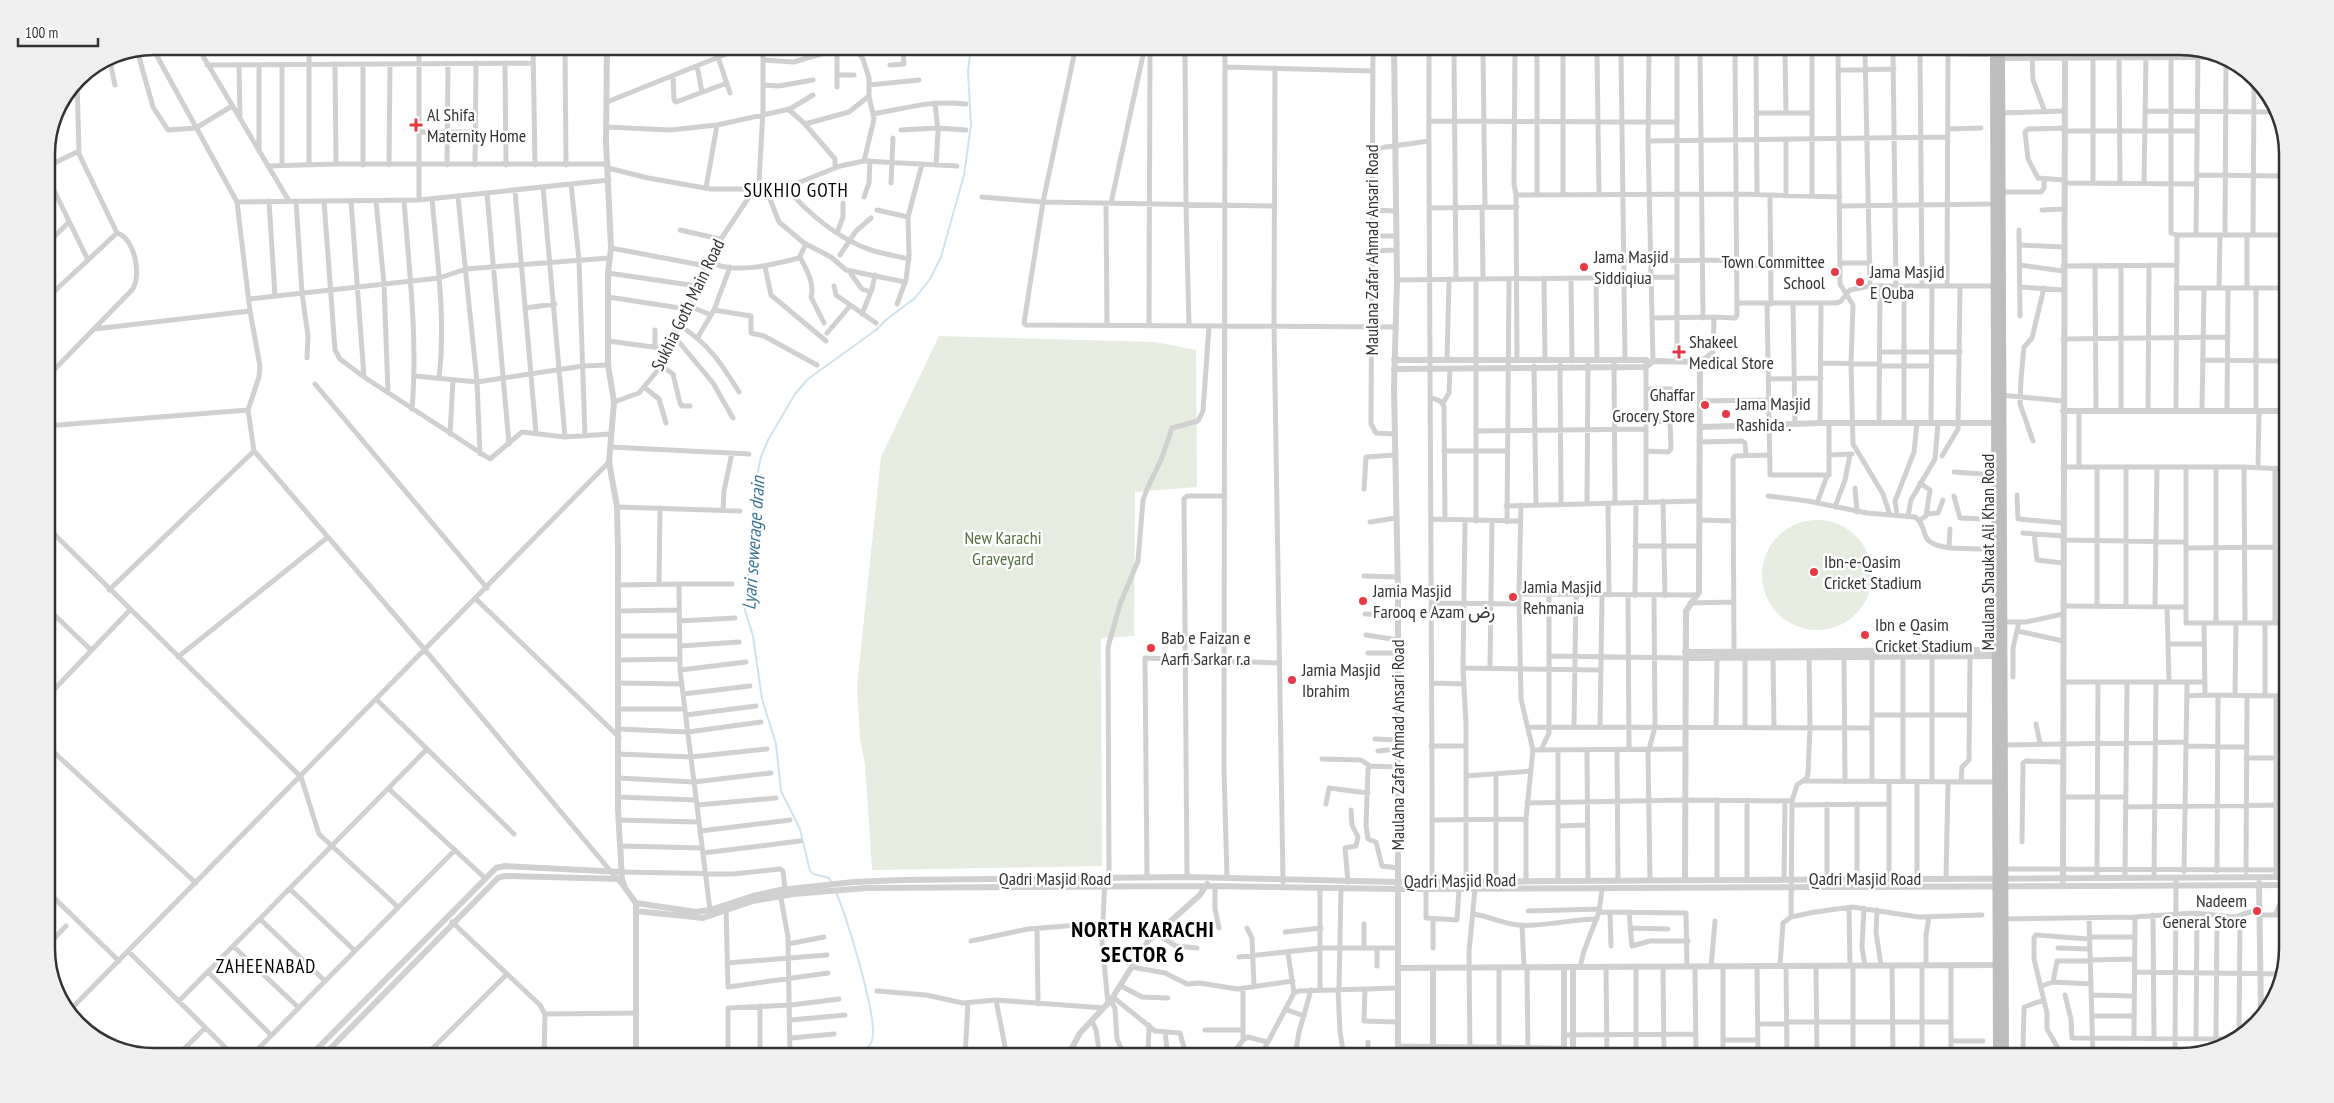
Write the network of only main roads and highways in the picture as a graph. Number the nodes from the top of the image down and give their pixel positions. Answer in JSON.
{"nodes":[{"id":1,"x":1992,"y":55,"type":"edge"},
{"id":2,"x":1993,"y":55,"type":"edge"},
{"id":3,"x":1998,"y":395,"type":"junction"},
{"id":4,"x":1999,"y":745,"type":"junction"},
{"id":5,"x":2000,"y":873,"type":"junction"},
{"id":6,"x":2000,"y":886,"type":"junction"},
{"id":7,"x":2000,"y":965,"type":"junction"},
{"id":8,"x":1997,"y":1048,"type":"edge"},
{"id":9,"x":2005,"y":1048,"type":"edge"}],
"edges":[{"from":1,"to":3,"type":"main road","name":"Maulana Shaukat Ali Khan Road"},
{"from":2,"to":3,"type":"main road","name":"Maulana Shaukat Ali Khan Road"},
{"from":3,"to":4,"type":"main road","name":"Maulana Shaukat Ali Khan Road"},
{"from":3,"to":4,"type":"main road","name":"Maulana Shaukat Ali Khan Road"},
{"from":4,"to":5,"type":"main road","name":"Maulana Shaukat Ali Khan Road"},
{"from":4,"to":5,"type":"main road","name":"Maulana Shaukat Ali Khan Road"},
{"from":5,"to":6,"type":"main road","name":"Maulana Shaukat Ali Khan Road"},
{"from":6,"to":7,"type":"main road","name":"Maulana Shaukat Ali Khan Road"},
{"from":6,"to":7,"type":"main road","name":"Maulana Shaukat Ali Khan Road"},
{"from":7,"to":8,"type":"main road","name":"Maulana Shaukat Ali Khan Road"},
{"from":7,"to":9,"type":"main road","name":"Maulana Shaukat Ali Khan Road"}]}
